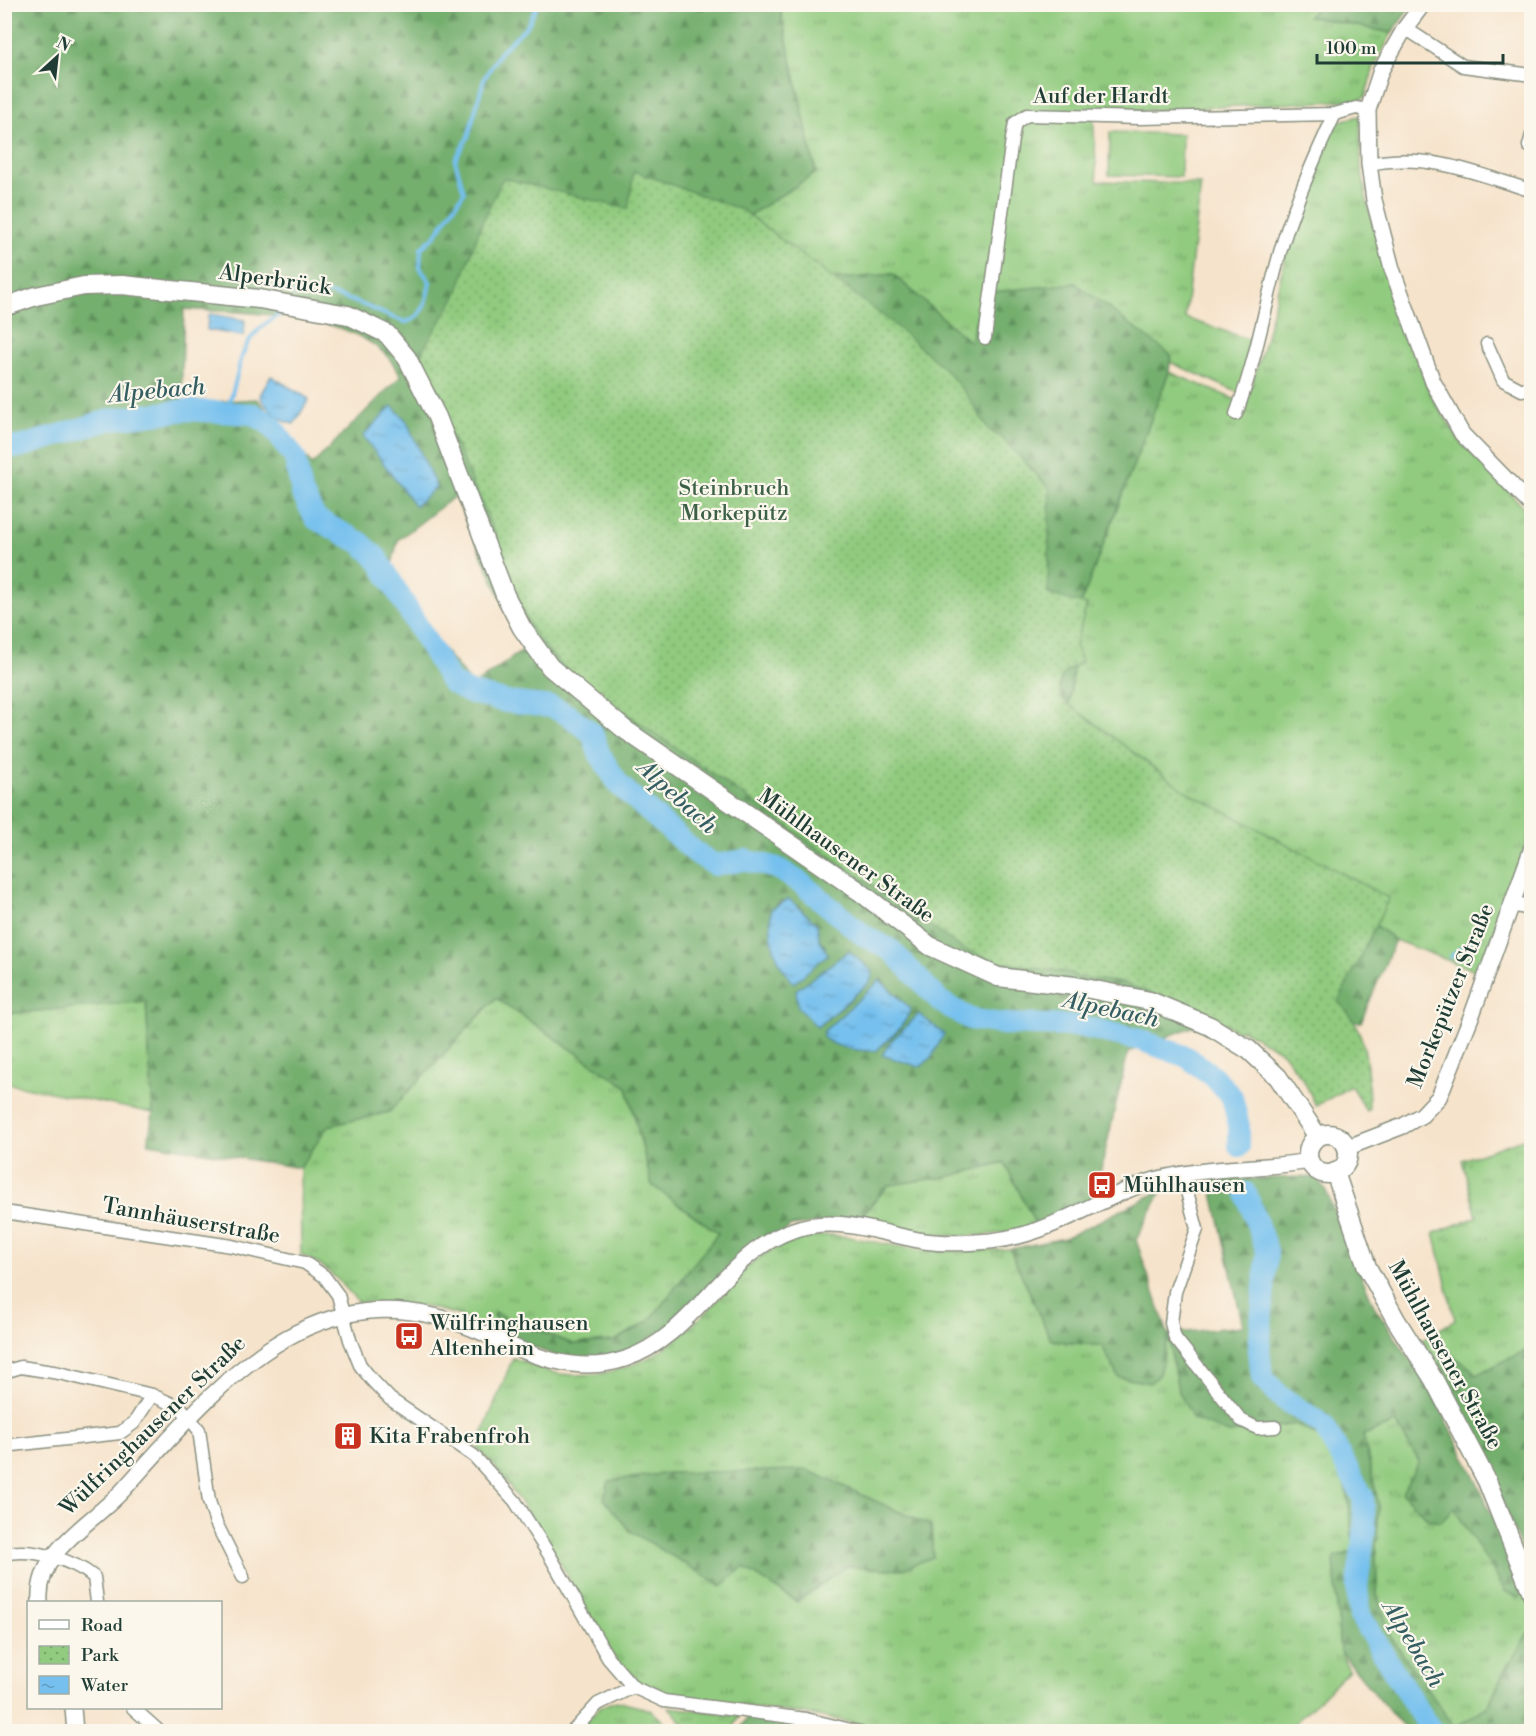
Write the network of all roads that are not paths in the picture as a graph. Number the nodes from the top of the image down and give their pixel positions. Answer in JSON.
{"nodes":[{"id":1,"x":1423,"y":4,"type":"edge"},
{"id":2,"x":1405,"y":28,"type":"junction"},
{"id":3,"x":1532,"y":75,"type":"edge"},
{"id":4,"x":1368,"y":110,"type":"junction"},
{"id":5,"x":1335,"y":114,"type":"junction"},
{"id":6,"x":1532,"y":135,"type":"edge"},
{"id":7,"x":1532,"y":147,"type":"edge"},
{"id":8,"x":1369,"y":164,"type":"junction"},
{"id":9,"x":1532,"y":191,"type":"edge"},
{"id":10,"x":4,"y":307,"type":"edge"},
{"id":11,"x":985,"y":338,"type":"dead end"},
{"id":12,"x":1487,"y":344,"type":"dead end"},
{"id":13,"x":1532,"y":387,"type":"edge"},
{"id":14,"x":1236,"y":414,"type":"dead end"},
{"id":15,"x":457,"y":467,"type":"joint"},
{"id":16,"x":1532,"y":506,"type":"edge"},
{"id":17,"x":1532,"y":848,"type":"edge"},
{"id":18,"x":1513,"y":904,"type":"junction"},
{"id":19,"x":1532,"y":908,"type":"edge"},
{"id":20,"x":1318,"y":1137,"type":"junction"},
{"id":21,"x":1346,"y":1148,"type":"junction"},
{"id":22,"x":1309,"y":1161,"type":"junction"},
{"id":23,"x":1182,"y":1173,"type":"junction"},
{"id":24,"x":1335,"y":1173,"type":"junction"},
{"id":25,"x":4,"y":1212,"type":"edge"},
{"id":26,"x":342,"y":1314,"type":"junction"},
{"id":27,"x":4,"y":1372,"type":"edge"},
{"id":28,"x":152,"y":1395,"type":"junction"},
{"id":29,"x":189,"y":1417,"type":"junction"},
{"id":30,"x":1275,"y":1427,"type":"dead end"},
{"id":31,"x":4,"y":1446,"type":"edge"},
{"id":32,"x":4,"y":1542,"type":"edge"},
{"id":33,"x":9,"y":1553,"type":"edge"},
{"id":34,"x":52,"y":1556,"type":"junction"},
{"id":35,"x":243,"y":1577,"type":"dead end"},
{"id":36,"x":1532,"y":1593,"type":"edge"},
{"id":37,"x":40,"y":1601,"type":"edge"},
{"id":38,"x":97,"y":1601,"type":"edge"},
{"id":39,"x":633,"y":1687,"type":"junction"},
{"id":40,"x":73,"y":1709,"type":"edge"},
{"id":41,"x":136,"y":1709,"type":"edge"},
{"id":42,"x":75,"y":1731,"type":"edge"},
{"id":43,"x":160,"y":1731,"type":"edge"},
{"id":44,"x":572,"y":1731,"type":"edge"},
{"id":45,"x":859,"y":1731,"type":"edge"}],
"edges":[{"from":1,"to":2,"type":"street"},
{"from":2,"to":3,"type":"street"},
{"from":2,"to":4,"type":"street"},
{"from":4,"to":5,"type":"street","name":"Auf der Hardt"},
{"from":4,"to":8,"type":"street"},
{"from":5,"to":11,"type":"street","name":"Auf der Hardt"},
{"from":5,"to":14,"type":"street"},
{"from":6,"to":7,"type":"street"},
{"from":8,"to":9,"type":"street"},
{"from":8,"to":16,"type":"street"},
{"from":10,"to":15,"type":"main road","name":"Alperbrück"},
{"from":12,"to":13,"type":"street"},
{"from":15,"to":20,"type":"main road","name":"Mühlhausener Straße"},
{"from":17,"to":18,"type":"street","name":"Morkepützer Straße"},
{"from":18,"to":19,"type":"street"},
{"from":18,"to":21,"type":"street","name":"Morkepützer Straße"},
{"from":20,"to":21,"type":"main road"},
{"from":20,"to":22,"type":"main road"},
{"from":21,"to":24,"type":"main road"},
{"from":22,"to":23,"type":"street","name":"Wülfringhausener Straße"},
{"from":22,"to":24,"type":"main road"},
{"from":23,"to":26,"type":"street","name":"Wülfringhausener Straße"},
{"from":23,"to":30,"type":"street"},
{"from":24,"to":36,"type":"main road","name":"Mühlhausener Straße"},
{"from":25,"to":26,"type":"street","name":"Tannhäuserstraße"},
{"from":26,"to":29,"type":"street","name":"Wülfringhausener Straße"},
{"from":26,"to":39,"type":"street"},
{"from":27,"to":28,"type":"street"},
{"from":28,"to":29,"type":"street"},
{"from":28,"to":31,"type":"street"},
{"from":29,"to":34,"type":"street","name":"Wülfringhausener Straße"},
{"from":29,"to":35,"type":"street"},
{"from":32,"to":33,"type":"street"},
{"from":33,"to":34,"type":"street"},
{"from":34,"to":37,"type":"street","name":"Wülfringhausener Straße"},
{"from":34,"to":38,"type":"street"},
{"from":39,"to":44,"type":"street"},
{"from":39,"to":45,"type":"street"},
{"from":40,"to":42,"type":"street"},
{"from":41,"to":43,"type":"street"}]}
